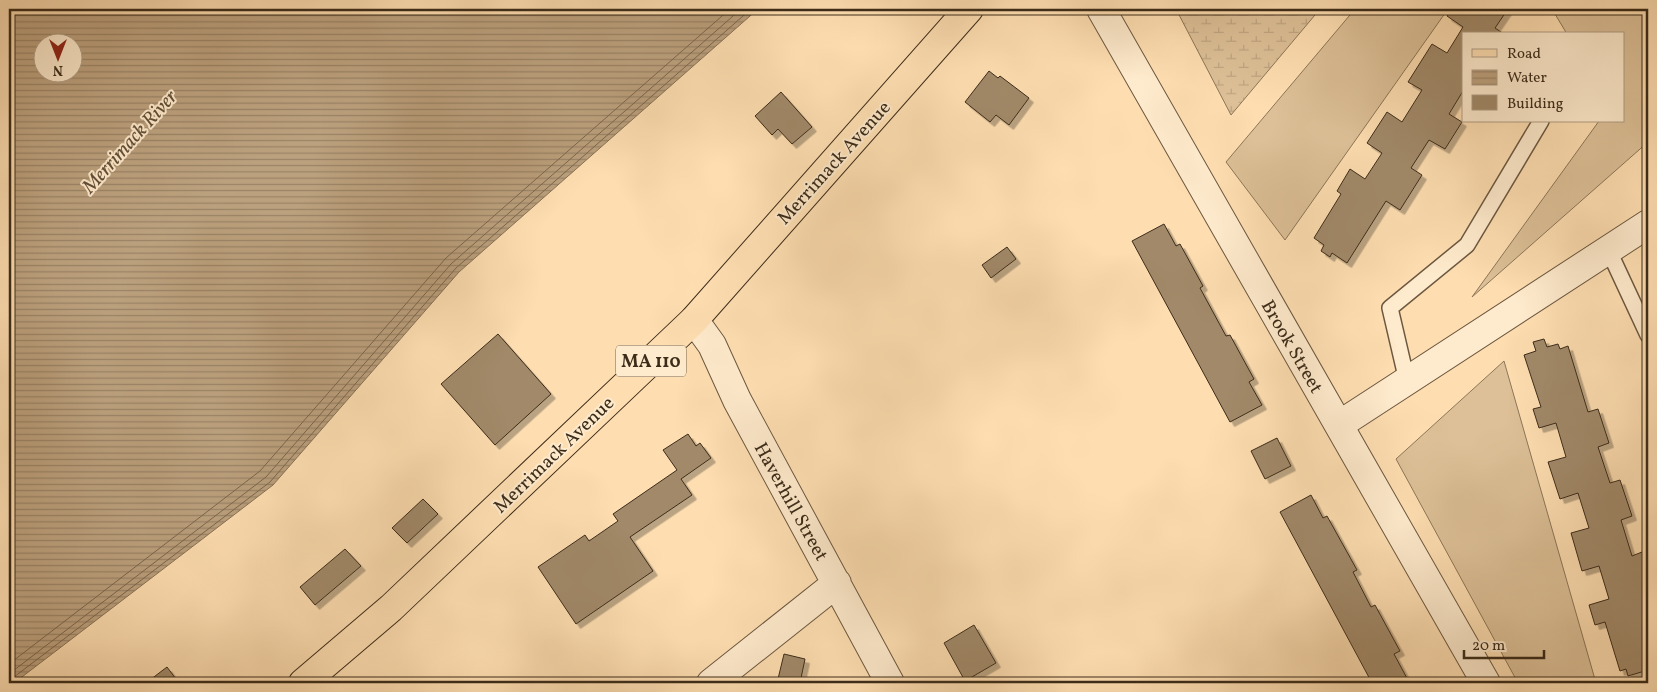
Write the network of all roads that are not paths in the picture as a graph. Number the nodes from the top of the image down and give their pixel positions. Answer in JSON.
{"nodes":[{"id":1,"x":969,"y":9,"type":"edge"},
{"id":2,"x":1101,"y":9,"type":"edge"},
{"id":3,"x":1540,"y":122,"type":"edge"},
{"id":4,"x":1648,"y":224,"type":"edge"},
{"id":5,"x":1608,"y":249,"type":"junction"},
{"id":6,"x":694,"y":320,"type":"junction"},
{"id":7,"x":1648,"y":335,"type":"edge"},
{"id":8,"x":1407,"y":381,"type":"junction"},
{"id":9,"x":1339,"y":425,"type":"junction"},
{"id":10,"x":837,"y":583,"type":"junction"},
{"id":11,"x":303,"y":683,"type":"edge"},
{"id":12,"x":711,"y":683,"type":"edge"},
{"id":13,"x":890,"y":683,"type":"edge"},
{"id":14,"x":1486,"y":683,"type":"edge"}],
"edges":[{"from":1,"to":6,"type":"main road","name":"Merrimack Avenue","number":"MA 110"},
{"from":2,"to":9,"type":"street","name":"Brook Street"},
{"from":3,"to":8,"type":"lane"},
{"from":4,"to":5,"type":"street"},
{"from":5,"to":7,"type":"lane"},
{"from":5,"to":8,"type":"street"},
{"from":6,"to":10,"type":"street","name":"Haverhill Street"},
{"from":6,"to":11,"type":"main road","name":"Merrimack Avenue","number":"MA 110"},
{"from":8,"to":9,"type":"street"},
{"from":9,"to":14,"type":"street","name":"Brook Street"},
{"from":10,"to":12,"type":"street"},
{"from":10,"to":13,"type":"street","name":"Haverhill Street"}]}
